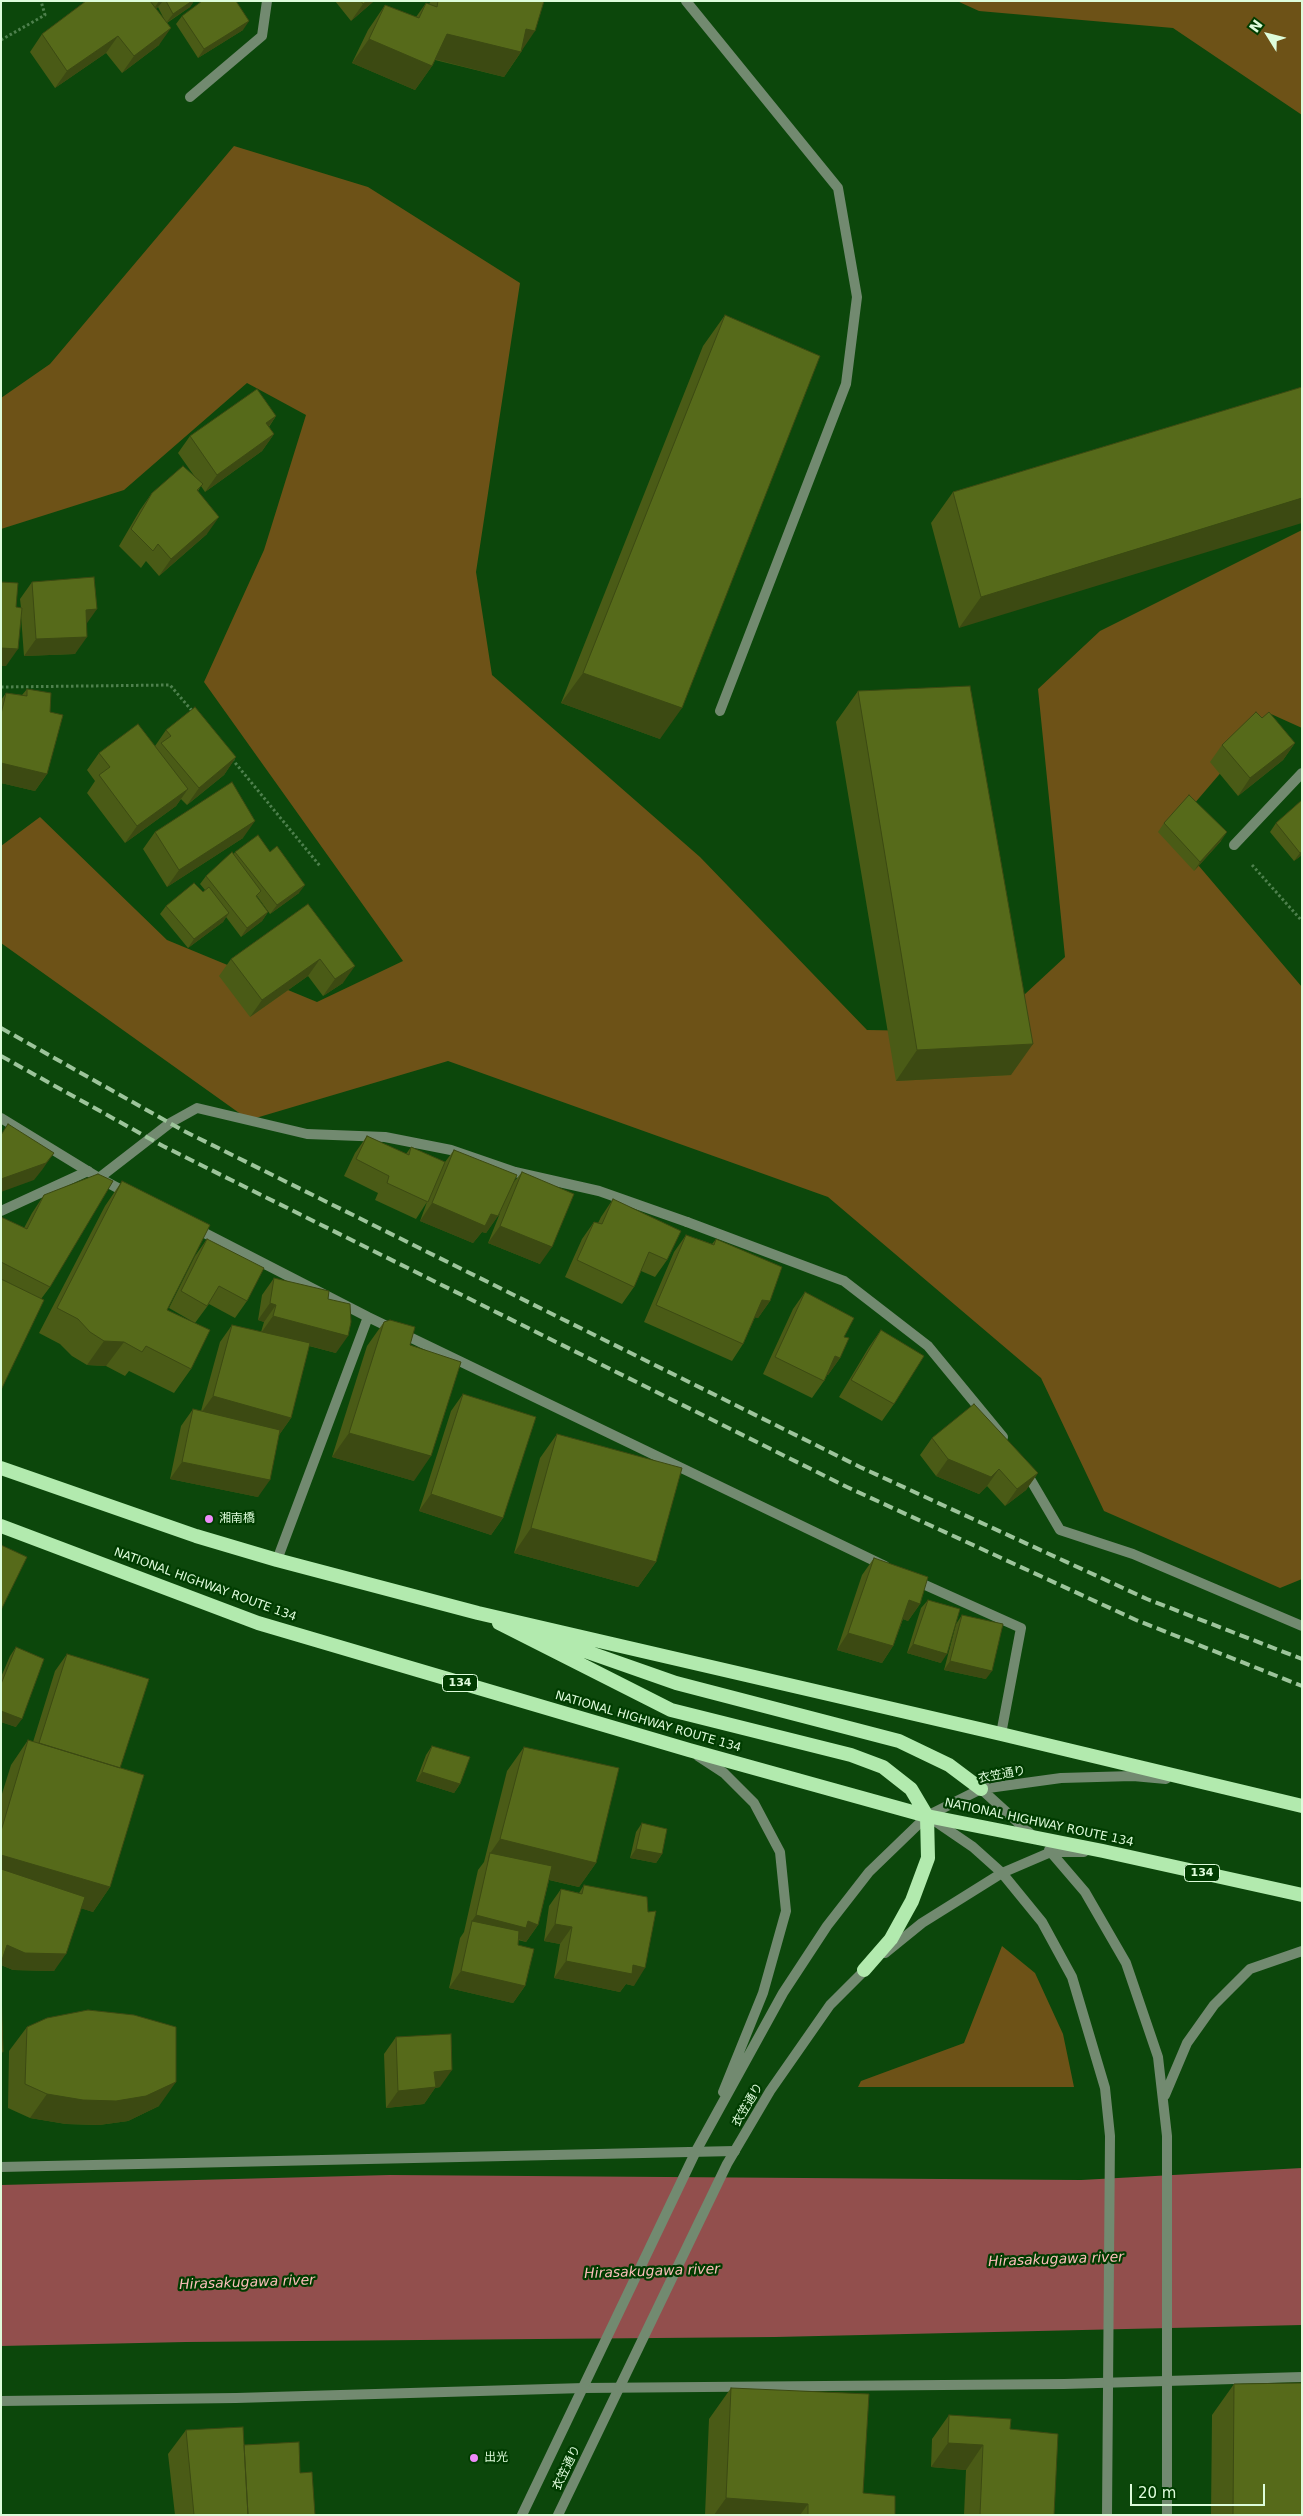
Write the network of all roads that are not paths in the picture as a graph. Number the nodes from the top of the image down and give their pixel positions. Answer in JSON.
{"nodes":[{"id":1,"x":267,"y":1,"type":"edge"},
{"id":2,"x":686,"y":1,"type":"edge"},
{"id":3,"x":190,"y":97,"type":"dead end"},
{"id":4,"x":720,"y":711,"type":"dead end"},
{"id":5,"x":1302,"y":773,"type":"edge"},
{"id":6,"x":1234,"y":845,"type":"road end"},
{"id":7,"x":1,"y":1118,"type":"edge"},
{"id":8,"x":88,"y":1171,"type":"junction"},
{"id":9,"x":99,"y":1178,"type":"junction"},
{"id":10,"x":143,"y":1201,"type":"edge"},
{"id":11,"x":1,"y":1211,"type":"edge"},
{"id":12,"x":186,"y":1223,"type":"edge"},
{"id":13,"x":368,"y":1317,"type":"junction"},
{"id":14,"x":1012,"y":1447,"type":"edge"},
{"id":15,"x":1021,"y":1464,"type":"edge"},
{"id":16,"x":1,"y":1468,"type":"edge"},
{"id":17,"x":1,"y":1526,"type":"edge"},
{"id":18,"x":277,"y":1560,"type":"junction"},
{"id":19,"x":478,"y":1613,"type":"junction"},
{"id":20,"x":1302,"y":1626,"type":"edge"},
{"id":21,"x":1001,"y":1734,"type":"junction"},
{"id":22,"x":689,"y":1750,"type":"junction"},
{"id":23,"x":1207,"y":1783,"type":"junction"},
{"id":24,"x":981,"y":1789,"type":"junction"},
{"id":25,"x":1302,"y":1806,"type":"edge"},
{"id":26,"x":927,"y":1816,"type":"junction"},
{"id":27,"x":1037,"y":1840,"type":"junction"},
{"id":28,"x":1103,"y":1851,"type":"junction"},
{"id":29,"x":1051,"y":1852,"type":"junction"},
{"id":30,"x":1002,"y":1873,"type":"junction"},
{"id":31,"x":1302,"y":1896,"type":"edge"},
{"id":32,"x":1302,"y":1951,"type":"edge"},
{"id":33,"x":864,"y":1970,"type":"junction"},
{"id":34,"x":1164,"y":2096,"type":"junction"},
{"id":35,"x":705,"y":2134,"type":"junction"},
{"id":36,"x":696,"y":2151,"type":"junction"},
{"id":37,"x":735,"y":2151,"type":"junction"},
{"id":38,"x":1,"y":2167,"type":"edge"},
{"id":39,"x":1302,"y":2377,"type":"edge"},
{"id":40,"x":584,"y":2388,"type":"junction"},
{"id":41,"x":619,"y":2388,"type":"junction"},
{"id":42,"x":1,"y":2401,"type":"edge"},
{"id":43,"x":522,"y":2515,"type":"edge"},
{"id":44,"x":558,"y":2515,"type":"edge"},
{"id":45,"x":1108,"y":2515,"type":"edge"},
{"id":46,"x":1167,"y":2515,"type":"edge"}],
"edges":[{"from":1,"to":3,"type":"street"},
{"from":2,"to":4,"type":"street"},
{"from":5,"to":6,"type":"street"},
{"from":7,"to":8,"type":"street"},
{"from":8,"to":9,"type":"street"},
{"from":8,"to":11,"type":"street"},
{"from":9,"to":10,"type":"street"},
{"from":9,"to":14,"type":"street"},
{"from":12,"to":13,"type":"street"},
{"from":13,"to":18,"type":"street"},
{"from":13,"to":21,"type":"street"},
{"from":15,"to":20,"type":"street"},
{"from":16,"to":18,"type":"highway"},
{"from":17,"to":22,"type":"highway","name":"NATIONAL HIGHWAY ROUTE 134","number":"134"},
{"from":18,"to":19,"type":"highway"},
{"from":19,"to":21,"type":"highway"},
{"from":19,"to":24,"type":"highway"},
{"from":19,"to":26,"type":"highway"},
{"from":21,"to":23,"type":"highway"},
{"from":22,"to":26,"type":"highway","name":"NATIONAL HIGHWAY ROUTE 134","number":"134"},
{"from":22,"to":35,"type":"street","name":"衣笠通り"},
{"from":23,"to":24,"type":"street","name":"衣笠通り"},
{"from":23,"to":25,"type":"highway"},
{"from":24,"to":26,"type":"street","name":"衣笠通り"},
{"from":24,"to":27,"type":"street"},
{"from":26,"to":27,"type":"highway","name":"NATIONAL HIGHWAY ROUTE 134","number":"134"},
{"from":26,"to":30,"type":"street"},
{"from":26,"to":33,"type":"highway"},
{"from":26,"to":35,"type":"street","name":"衣笠通り"},
{"from":27,"to":28,"type":"highway","name":"NATIONAL HIGHWAY ROUTE 134","number":"134"},
{"from":27,"to":29,"type":"street"},
{"from":28,"to":29,"type":"street","name":"衣笠通り"},
{"from":28,"to":31,"type":"highway","name":"NATIONAL HIGHWAY ROUTE 134","number":"134"},
{"from":29,"to":30,"type":"street","name":"衣笠通り"},
{"from":29,"to":34,"type":"street"},
{"from":30,"to":33,"type":"street","name":"衣笠通り"},
{"from":30,"to":45,"type":"street"},
{"from":32,"to":34,"type":"street"},
{"from":33,"to":37,"type":"street","name":"衣笠通り"},
{"from":34,"to":46,"type":"street"},
{"from":35,"to":36,"type":"street","name":"衣笠通り"},
{"from":36,"to":37,"type":"street"},
{"from":36,"to":38,"type":"street"},
{"from":36,"to":40,"type":"street","name":"衣笠通り"},
{"from":37,"to":41,"type":"street","name":"衣笠通り"},
{"from":39,"to":41,"type":"street"},
{"from":40,"to":41,"type":"street"},
{"from":40,"to":42,"type":"street"},
{"from":40,"to":43,"type":"street","name":"衣笠通り"},
{"from":41,"to":44,"type":"street","name":"衣笠通り"}]}
